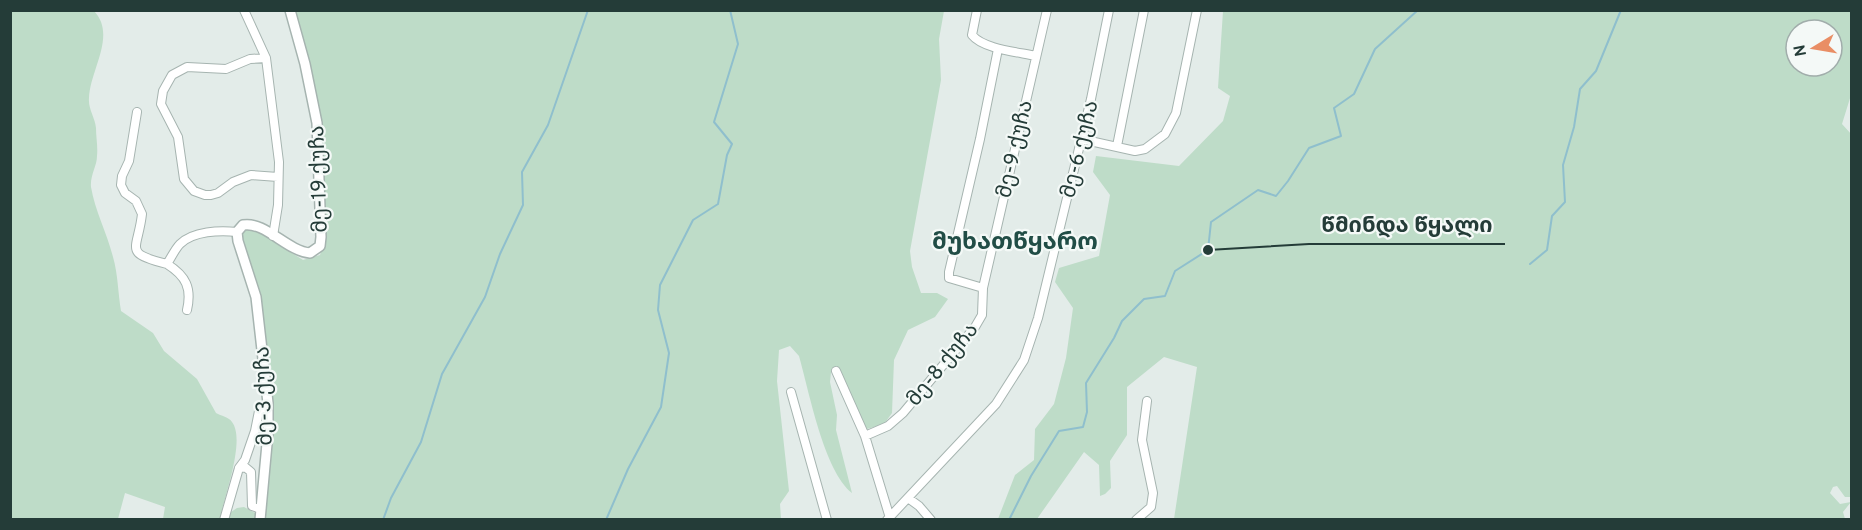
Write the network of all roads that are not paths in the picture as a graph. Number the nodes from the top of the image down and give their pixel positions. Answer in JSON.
{"nodes":[{"id":1,"x":244,"y":10,"type":"edge"},
{"id":2,"x":290,"y":10,"type":"edge"},
{"id":3,"x":977,"y":10,"type":"edge"},
{"id":4,"x":1047,"y":10,"type":"edge"},
{"id":5,"x":1110,"y":10,"type":"edge"},
{"id":6,"x":1144,"y":10,"type":"edge"},
{"id":7,"x":1197,"y":10,"type":"edge"},
{"id":8,"x":998,"y":49,"type":"junction"},
{"id":9,"x":1035,"y":56,"type":"junction"},
{"id":10,"x":266,"y":58,"type":"junction"},
{"id":11,"x":137,"y":112,"type":"dead end"},
{"id":12,"x":1081,"y":139,"type":"junction"},
{"id":13,"x":1117,"y":146,"type":"junction"},
{"id":14,"x":278,"y":177,"type":"junction"},
{"id":15,"x":237,"y":232,"type":"junction"},
{"id":16,"x":273,"y":236,"type":"junction"},
{"id":17,"x":168,"y":264,"type":"junction"},
{"id":18,"x":983,"y":288,"type":"junction"},
{"id":19,"x":187,"y":310,"type":"dead end"},
{"id":20,"x":836,"y":371,"type":"dead end"},
{"id":21,"x":791,"y":392,"type":"dead end"},
{"id":22,"x":1147,"y":401,"type":"dead end"},
{"id":23,"x":268,"y":403,"type":"junction"},
{"id":24,"x":865,"y":436,"type":"junction"},
{"id":25,"x":239,"y":468,"type":"junction"},
{"id":26,"x":908,"y":498,"type":"junction"},
{"id":27,"x":261,"y":509,"type":"junction"},
{"id":28,"x":889,"y":518,"type":"edge"},
{"id":29,"x":224,"y":519,"type":"edge"},
{"id":30,"x":260,"y":519,"type":"edge"},
{"id":31,"x":827,"y":519,"type":"edge"},
{"id":32,"x":931,"y":519,"type":"edge"},
{"id":33,"x":1136,"y":519,"type":"edge"}],
"edges":[{"from":1,"to":10,"type":"street"},
{"from":2,"to":16,"type":"street","name":"მე-19 ქუჩა"},
{"from":3,"to":8,"type":"street"},
{"from":4,"to":9,"type":"street","name":"მე-9 ქუჩა"},
{"from":5,"to":12,"type":"street","name":"მე-6 ქუჩა"},
{"from":6,"to":13,"type":"street"},
{"from":7,"to":13,"type":"street"},
{"from":8,"to":9,"type":"street"},
{"from":8,"to":18,"type":"street"},
{"from":9,"to":18,"type":"street","name":"მე-9 ქუჩა"},
{"from":10,"to":14,"type":"street"},
{"from":10,"to":14,"type":"street"},
{"from":11,"to":17,"type":"street"},
{"from":12,"to":13,"type":"street"},
{"from":12,"to":26,"type":"street","name":"მე-6 ქუჩა"},
{"from":14,"to":16,"type":"street"},
{"from":15,"to":16,"type":"street","name":"მე-19 ქუჩა"},
{"from":15,"to":17,"type":"street"},
{"from":15,"to":23,"type":"street","name":"მე-3 ქუჩა"},
{"from":17,"to":19,"type":"street"},
{"from":18,"to":24,"type":"street","name":"მე-8 ქუჩა"},
{"from":20,"to":24,"type":"street"},
{"from":21,"to":31,"type":"street"},
{"from":22,"to":33,"type":"street"},
{"from":23,"to":25,"type":"street"},
{"from":23,"to":27,"type":"street","name":"მე-3 ქუჩა"},
{"from":24,"to":28,"type":"street"},
{"from":25,"to":27,"type":"street"},
{"from":25,"to":29,"type":"street"},
{"from":26,"to":28,"type":"street","name":"მე-6 ქუჩა"},
{"from":26,"to":32,"type":"street"},
{"from":27,"to":30,"type":"street","name":"მე-3 ქუჩა"}]}
